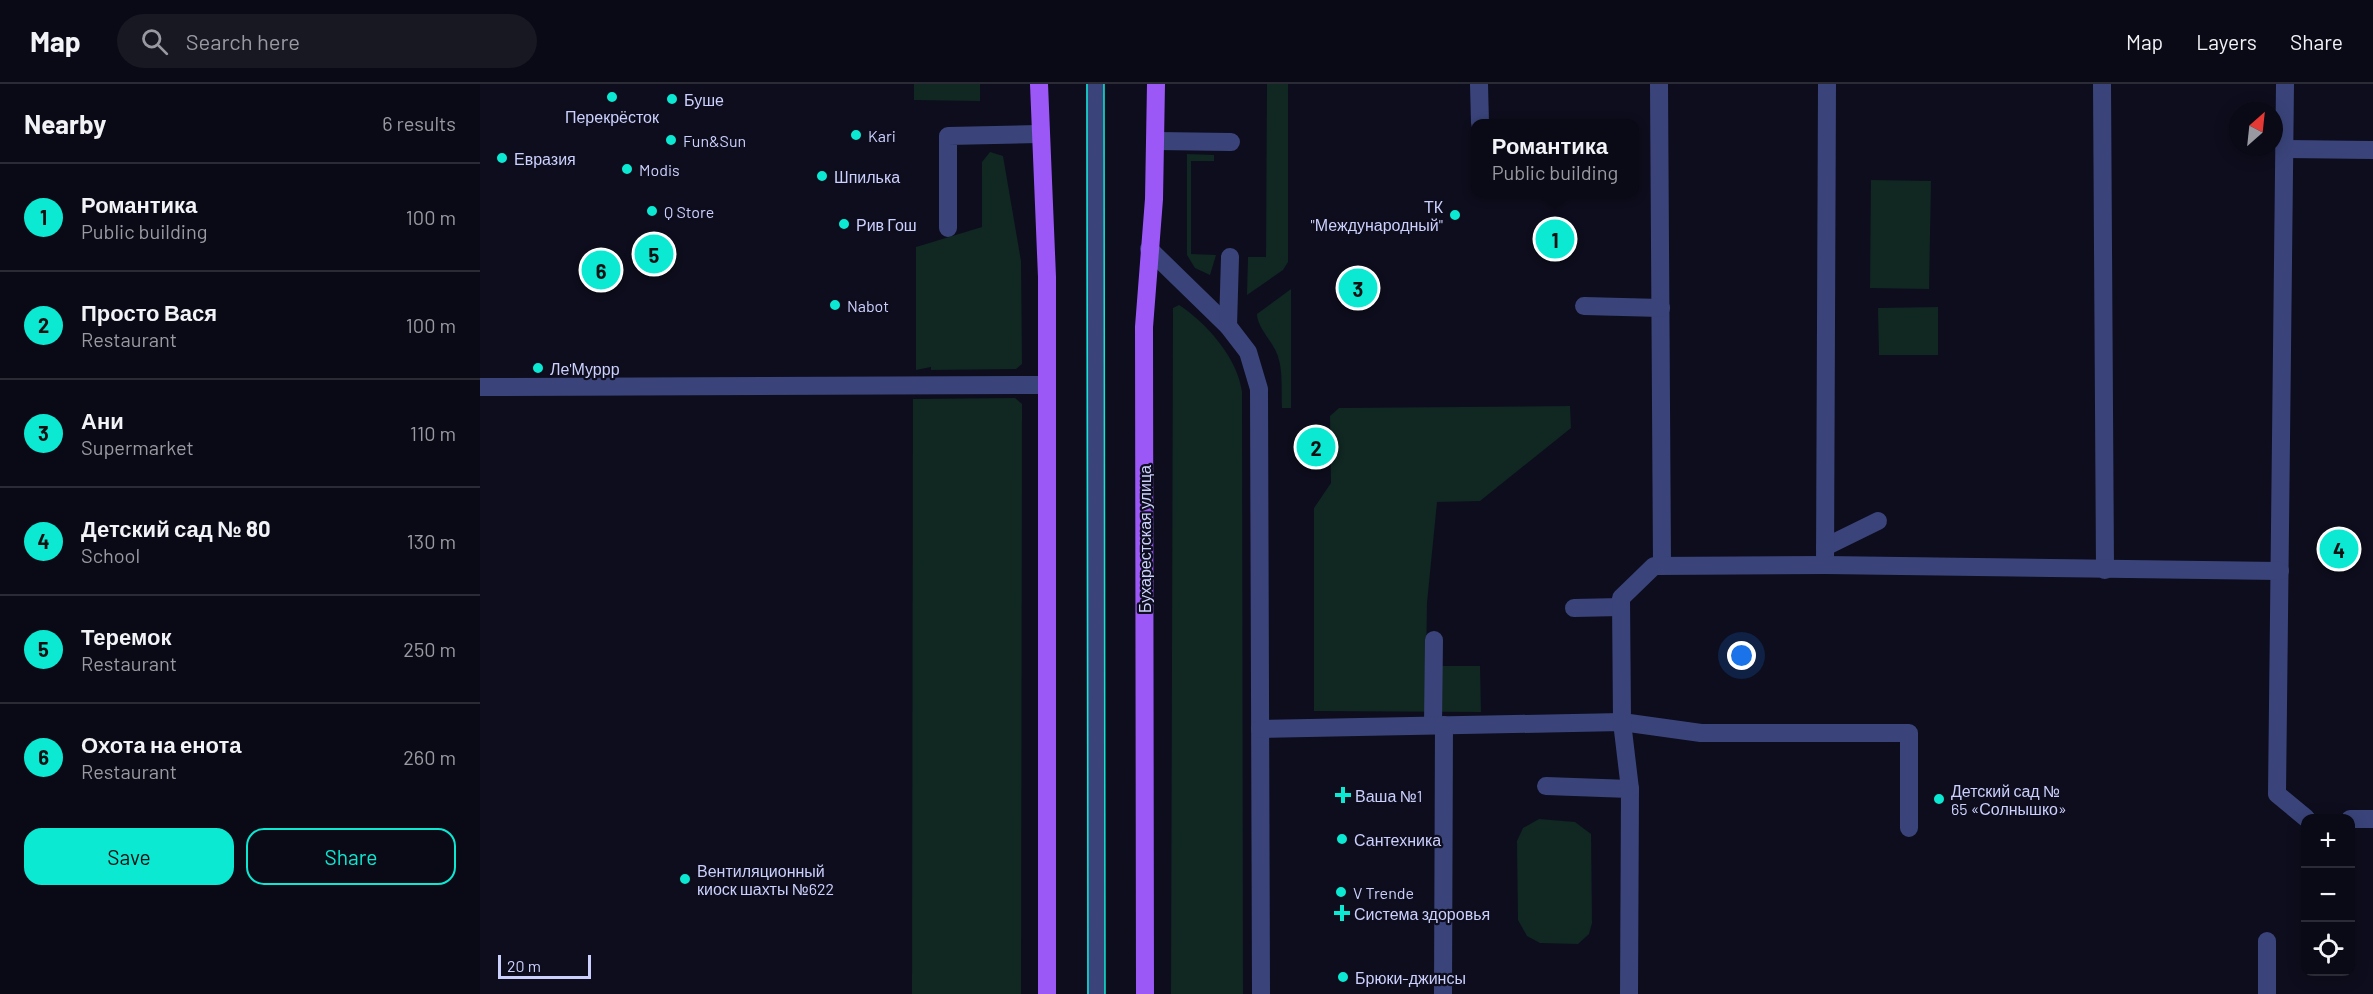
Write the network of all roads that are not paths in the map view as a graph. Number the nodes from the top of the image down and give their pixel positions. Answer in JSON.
{"nodes":[{"id":1,"x":1039,"y":84,"type":"edge"},
{"id":2,"x":1095,"y":84,"type":"edge"},
{"id":3,"x":1156,"y":84,"type":"edge"},
{"id":4,"x":1479,"y":84,"type":"edge"},
{"id":5,"x":1659,"y":84,"type":"edge"},
{"id":6,"x":1827,"y":84,"type":"edge"},
{"id":7,"x":2102,"y":84,"type":"edge"},
{"id":8,"x":2285,"y":84,"type":"edge"},
{"id":9,"x":1480,"y":119,"type":"edge"},
{"id":10,"x":1039,"y":134,"type":"junction"},
{"id":11,"x":1157,"y":141,"type":"junction"},
{"id":12,"x":1231,"y":142,"type":"dead end"},
{"id":13,"x":2286,"y":149,"type":"junction"},
{"id":14,"x":2373,"y":150,"type":"edge"},
{"id":15,"x":948,"y":228,"type":"dead end"},
{"id":16,"x":1149,"y":249,"type":"junction"},
{"id":17,"x":1230,"y":257,"type":"dead end"},
{"id":18,"x":1584,"y":306,"type":"dead end"},
{"id":19,"x":1661,"y":308,"type":"junction"},
{"id":20,"x":1228,"y":326,"type":"junction"},
{"id":21,"x":1047,"y":385,"type":"junction"},
{"id":22,"x":480,"y":387,"type":"edge"},
{"id":23,"x":1878,"y":521,"type":"dead end"},
{"id":24,"x":1825,"y":556,"type":"junction"},
{"id":25,"x":1662,"y":566,"type":"junction"},
{"id":26,"x":2104,"y":570,"type":"junction"},
{"id":27,"x":2280,"y":571,"type":"junction"},
{"id":28,"x":1621,"y":607,"type":"junction"},
{"id":29,"x":1574,"y":608,"type":"dead end"},
{"id":30,"x":1434,"y":640,"type":"dead end"},
{"id":31,"x":1622,"y":722,"type":"junction"},
{"id":32,"x":1439,"y":725,"type":"junction"},
{"id":33,"x":1260,"y":729,"type":"junction"},
{"id":34,"x":1546,"y":786,"type":"dead end"},
{"id":35,"x":1630,"y":789,"type":"junction"},
{"id":36,"x":2301,"y":815,"type":"edge"},
{"id":37,"x":2355,"y":819,"type":"edge"},
{"id":38,"x":2373,"y":819,"type":"edge"},
{"id":39,"x":1909,"y":828,"type":"dead end"},
{"id":40,"x":2266,"y":941,"type":"dead end"},
{"id":41,"x":1047,"y":994,"type":"edge"},
{"id":42,"x":1096,"y":994,"type":"edge"},
{"id":43,"x":1145,"y":994,"type":"edge"},
{"id":44,"x":1261,"y":994,"type":"edge"},
{"id":45,"x":1443,"y":994,"type":"edge"},
{"id":46,"x":1629,"y":994,"type":"edge"},
{"id":47,"x":2267,"y":994,"type":"edge"}],
"edges":[{"from":1,"to":10,"type":"main road"},
{"from":2,"to":42,"type":"street"},
{"from":3,"to":11,"type":"main road","name":"Бухарестская улица"},
{"from":4,"to":9,"type":"street"},
{"from":5,"to":19,"type":"street"},
{"from":6,"to":24,"type":"street"},
{"from":7,"to":26,"type":"street"},
{"from":8,"to":13,"type":"street"},
{"from":10,"to":15,"type":"street"},
{"from":10,"to":21,"type":"main road"},
{"from":11,"to":12,"type":"street"},
{"from":11,"to":16,"type":"main road","name":"Бухарестская улица"},
{"from":13,"to":14,"type":"street"},
{"from":13,"to":27,"type":"street"},
{"from":16,"to":20,"type":"street"},
{"from":16,"to":43,"type":"main road","name":"Бухарестская улица"},
{"from":17,"to":20,"type":"street"},
{"from":18,"to":19,"type":"street"},
{"from":19,"to":25,"type":"street"},
{"from":20,"to":33,"type":"street"},
{"from":21,"to":22,"type":"street"},
{"from":21,"to":41,"type":"main road"},
{"from":23,"to":24,"type":"street"},
{"from":24,"to":25,"type":"street"},
{"from":24,"to":26,"type":"street"},
{"from":25,"to":28,"type":"street"},
{"from":26,"to":27,"type":"street"},
{"from":27,"to":36,"type":"street"},
{"from":28,"to":29,"type":"street"},
{"from":28,"to":31,"type":"street"},
{"from":30,"to":32,"type":"street"},
{"from":31,"to":32,"type":"street"},
{"from":31,"to":35,"type":"street"},
{"from":31,"to":39,"type":"street"},
{"from":32,"to":33,"type":"street"},
{"from":32,"to":45,"type":"street"},
{"from":33,"to":44,"type":"street"},
{"from":34,"to":35,"type":"street"},
{"from":35,"to":46,"type":"street"},
{"from":37,"to":38,"type":"street"},
{"from":40,"to":47,"type":"street"}]}
